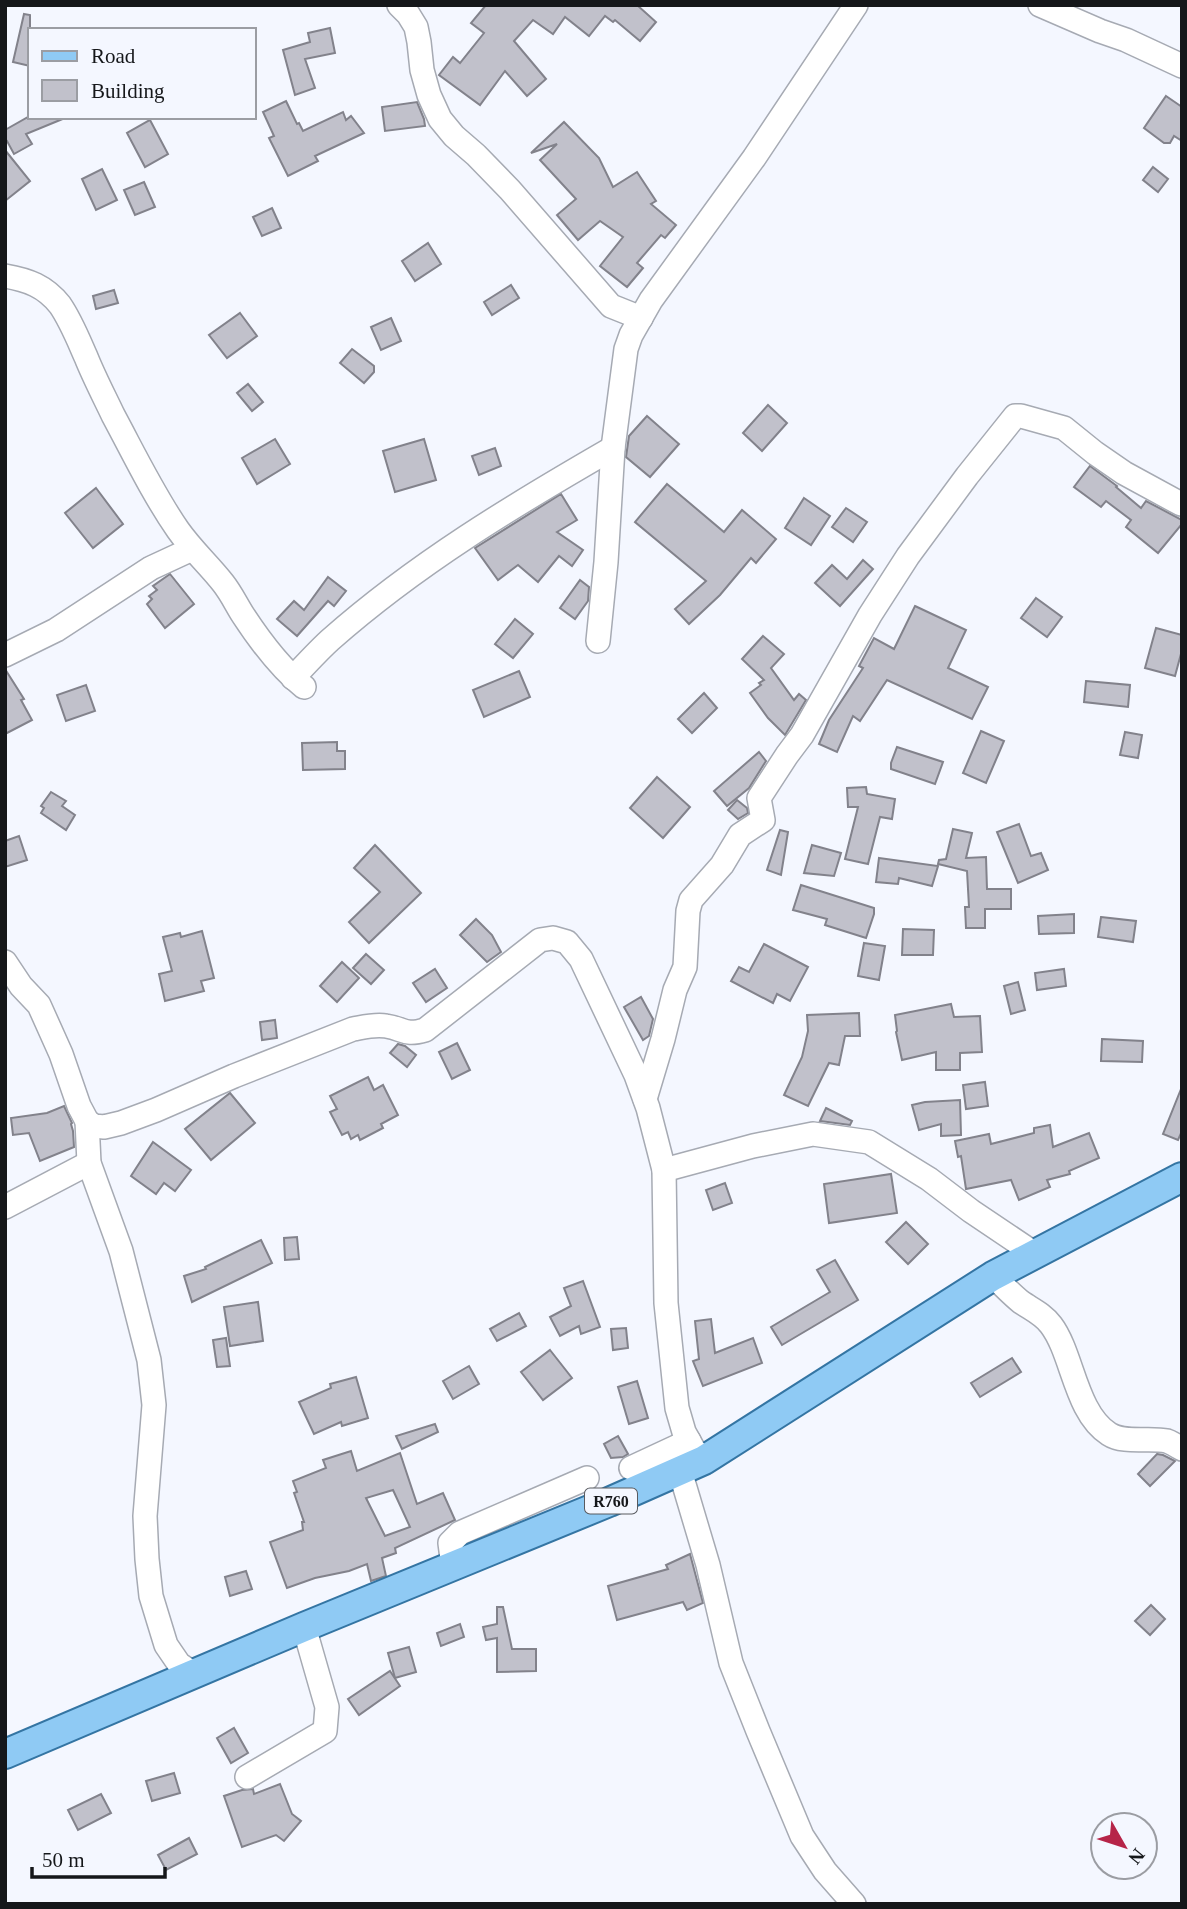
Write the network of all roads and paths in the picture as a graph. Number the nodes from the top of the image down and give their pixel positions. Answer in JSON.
{"nodes":[{"id":1,"x":399,"y":5,"type":"edge"},
{"id":2,"x":856,"y":5,"type":"edge"},
{"id":3,"x":1040,"y":5,"type":"edge"},
{"id":4,"x":1182,"y":66,"type":"edge"},
{"id":5,"x":5,"y":276,"type":"edge"},
{"id":6,"x":641,"y":318,"type":"junction"},
{"id":7,"x":613,"y":448,"type":"junction"},
{"id":8,"x":1181,"y":505,"type":"edge"},
{"id":9,"x":192,"y":549,"type":"junction"},
{"id":10,"x":598,"y":641,"type":"dead end"},
{"id":11,"x":5,"y":655,"type":"edge"},
{"id":12,"x":5,"y":962,"type":"edge"},
{"id":13,"x":13,"y":990,"type":"edge"},
{"id":14,"x":645,"y":1099,"type":"junction"},
{"id":15,"x":87,"y":1121,"type":"junction"},
{"id":16,"x":89,"y":1163,"type":"junction"},
{"id":17,"x":664,"y":1170,"type":"junction"},
{"id":18,"x":1182,"y":1177,"type":"edge"},
{"id":19,"x":5,"y":1206,"type":"edge"},
{"id":20,"x":1035,"y":1254,"type":"junction"},
{"id":21,"x":993,"y":1276,"type":"junction"},
{"id":22,"x":1182,"y":1449,"type":"edge"},
{"id":23,"x":691,"y":1457,"type":"junction"},
{"id":24,"x":631,"y":1468,"type":"dead end"},
{"id":25,"x":587,"y":1478,"type":"dead end"},
{"id":26,"x":453,"y":1566,"type":"junction"},
{"id":27,"x":304,"y":1627,"type":"junction"},
{"id":28,"x":211,"y":1667,"type":"junction"},
{"id":29,"x":5,"y":1754,"type":"edge"},
{"id":30,"x":247,"y":1777,"type":"dead end"},
{"id":31,"x":855,"y":1904,"type":"edge"}],
"edges":[{"from":1,"to":6,"type":"street"},
{"from":2,"to":6,"type":"street"},
{"from":3,"to":4,"type":"street"},
{"from":5,"to":9,"type":"street"},
{"from":6,"to":7,"type":"street"},
{"from":7,"to":9,"type":"street"},
{"from":7,"to":10,"type":"street"},
{"from":8,"to":14,"type":"street"},
{"from":9,"to":11,"type":"street"},
{"from":12,"to":13,"type":"street"},
{"from":13,"to":15,"type":"street"},
{"from":14,"to":15,"type":"street"},
{"from":14,"to":17,"type":"street"},
{"from":15,"to":16,"type":"street"},
{"from":16,"to":19,"type":"street"},
{"from":16,"to":28,"type":"street"},
{"from":17,"to":20,"type":"street"},
{"from":17,"to":23,"type":"street"},
{"from":18,"to":20,"type":"main road","number":"R760"},
{"from":20,"to":21,"type":"main road","number":"R760"},
{"from":21,"to":22,"type":"street"},
{"from":21,"to":23,"type":"main road","number":"R760"},
{"from":23,"to":24,"type":"street"},
{"from":23,"to":26,"type":"main road","number":"R760"},
{"from":23,"to":31,"type":"street"},
{"from":25,"to":26,"type":"street"},
{"from":26,"to":27,"type":"main road","number":"R760"},
{"from":27,"to":28,"type":"main road","number":"R760"},
{"from":27,"to":30,"type":"street"},
{"from":28,"to":29,"type":"main road","number":"R760"}]}
